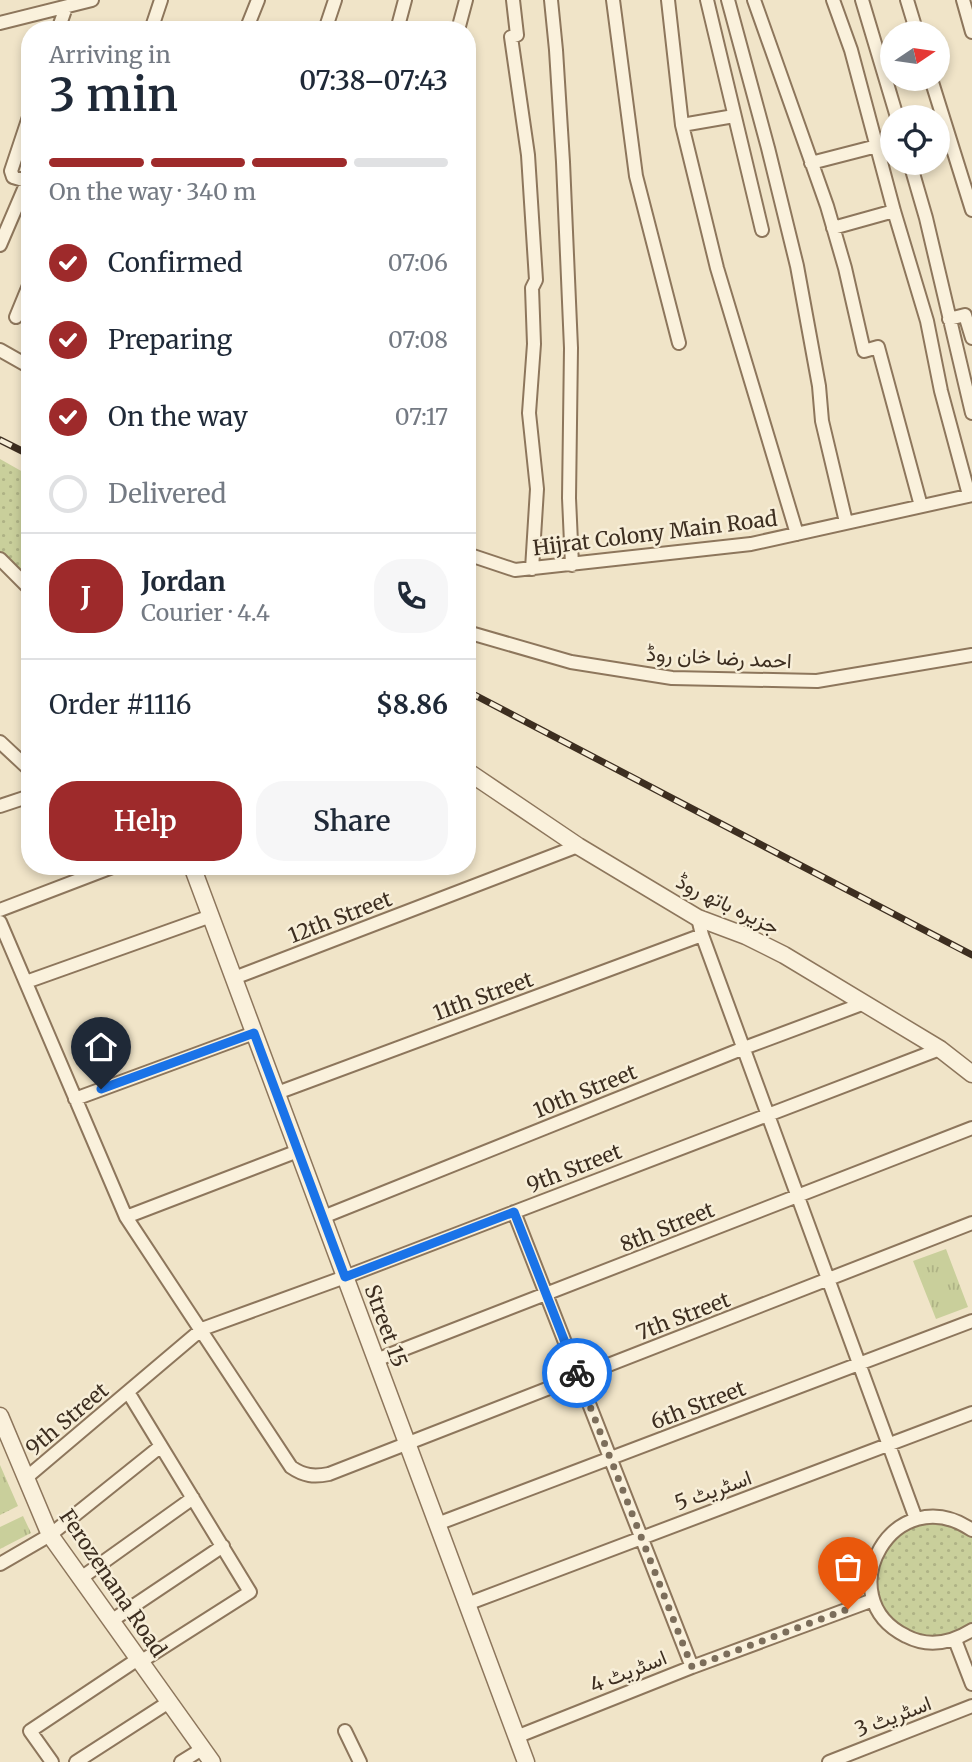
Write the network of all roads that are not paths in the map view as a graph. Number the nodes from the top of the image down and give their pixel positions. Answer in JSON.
{"nodes":[{"id":1,"x":92,"y":0,"type":"edge"},
{"id":2,"x":161,"y":0,"type":"edge"},
{"id":3,"x":258,"y":0,"type":"edge"},
{"id":4,"x":335,"y":0,"type":"edge"},
{"id":5,"x":405,"y":0,"type":"edge"},
{"id":6,"x":466,"y":0,"type":"edge"},
{"id":7,"x":513,"y":0,"type":"edge"},
{"id":8,"x":551,"y":0,"type":"edge"},
{"id":9,"x":613,"y":0,"type":"edge"},
{"id":10,"x":668,"y":0,"type":"edge"},
{"id":11,"x":707,"y":0,"type":"edge"},
{"id":12,"x":728,"y":0,"type":"edge"},
{"id":13,"x":754,"y":0,"type":"edge"},
{"id":14,"x":833,"y":0,"type":"edge"},
{"id":15,"x":862,"y":0,"type":"edge"},
{"id":16,"x":907,"y":0,"type":"edge"},
{"id":17,"x":963,"y":0,"type":"edge"},
{"id":18,"x":66,"y":7,"type":"junction"},
{"id":19,"x":61,"y":21,"type":"edge"},
{"id":20,"x":153,"y":21,"type":"edge"},
{"id":21,"x":250,"y":21,"type":"edge"},
{"id":22,"x":328,"y":21,"type":"edge"},
{"id":23,"x":399,"y":21,"type":"edge"},
{"id":24,"x":460,"y":21,"type":"edge"},
{"id":25,"x":913,"y":21,"type":"edge"},
{"id":26,"x":0,"y":23,"type":"edge"},
{"id":27,"x":972,"y":32,"type":"edge"},
{"id":28,"x":935,"y":91,"type":"edge"},
{"id":29,"x":893,"y":105,"type":"edge"},
{"id":30,"x":734,"y":116,"type":"junction"},
{"id":31,"x":682,"y":125,"type":"junction"},
{"id":32,"x":21,"y":141,"type":"edge"},
{"id":33,"x":877,"y":146,"type":"junction"},
{"id":34,"x":811,"y":163,"type":"junction"},
{"id":35,"x":913,"y":175,"type":"edge"},
{"id":36,"x":21,"y":180,"type":"edge"},
{"id":37,"x":21,"y":199,"type":"edge"},
{"id":38,"x":972,"y":210,"type":"edge"},
{"id":39,"x":894,"y":211,"type":"junction"},
{"id":40,"x":833,"y":228,"type":"junction"},
{"id":41,"x":762,"y":230,"type":"dead end"},
{"id":42,"x":0,"y":245,"type":"edge"},
{"id":43,"x":21,"y":305,"type":"edge"},
{"id":44,"x":16,"y":317,"type":"dead end"},
{"id":45,"x":949,"y":319,"type":"junction"},
{"id":46,"x":972,"y":338,"type":"edge"},
{"id":47,"x":679,"y":343,"type":"dead end"},
{"id":48,"x":0,"y":350,"type":"edge"},
{"id":49,"x":21,"y":362,"type":"edge"},
{"id":50,"x":972,"y":413,"type":"edge"},
{"id":51,"x":970,"y":495,"type":"edge"},
{"id":52,"x":921,"y":506,"type":"junction"},
{"id":53,"x":846,"y":522,"type":"junction"},
{"id":54,"x":797,"y":534,"type":"junction"},
{"id":55,"x":476,"y":557,"type":"edge"},
{"id":56,"x":0,"y":559,"type":"edge"},
{"id":57,"x":572,"y":565,"type":"junction"},
{"id":58,"x":532,"y":569,"type":"junction"},
{"id":59,"x":21,"y":580,"type":"edge"},
{"id":60,"x":476,"y":635,"type":"edge"},
{"id":61,"x":972,"y":655,"type":"edge"},
{"id":62,"x":0,"y":742,"type":"edge"},
{"id":63,"x":21,"y":762,"type":"edge"},
{"id":64,"x":476,"y":777,"type":"edge"},
{"id":65,"x":21,"y":799,"type":"edge"},
{"id":66,"x":0,"y":806,"type":"edge"},
{"id":67,"x":578,"y":846,"type":"junction"},
{"id":68,"x":91,"y":875,"type":"edge"},
{"id":69,"x":195,"y":875,"type":"edge"},
{"id":70,"x":0,"y":910,"type":"edge"},
{"id":71,"x":211,"y":916,"type":"junction"},
{"id":72,"x":698,"y":918,"type":"junction"},
{"id":73,"x":0,"y":922,"type":"edge"},
{"id":74,"x":702,"y":935,"type":"junction"},
{"id":75,"x":233,"y":978,"type":"junction"},
{"id":76,"x":26,"y":982,"type":"junction"},
{"id":77,"x":862,"y":1004,"type":"junction"},
{"id":78,"x":254,"y":1033,"type":"junction"},
{"id":79,"x":744,"y":1048,"type":"junction"},
{"id":80,"x":940,"y":1049,"type":"junction"},
{"id":81,"x":972,"y":1074,"type":"edge"},
{"id":82,"x":277,"y":1093,"type":"junction"},
{"id":83,"x":75,"y":1099,"type":"junction"},
{"id":84,"x":768,"y":1114,"type":"junction"},
{"id":85,"x":972,"y":1128,"type":"edge"},
{"id":86,"x":298,"y":1151,"type":"junction"},
{"id":87,"x":798,"y":1195,"type":"junction"},
{"id":88,"x":514,"y":1212,"type":"junction"},
{"id":89,"x":126,"y":1217,"type":"junction"},
{"id":90,"x":323,"y":1217,"type":"junction"},
{"id":91,"x":972,"y":1223,"type":"edge"},
{"id":92,"x":345,"y":1277,"type":"junction"},
{"id":93,"x":828,"y":1280,"type":"junction"},
{"id":94,"x":547,"y":1295,"type":"junction"},
{"id":95,"x":972,"y":1321,"type":"edge"},
{"id":96,"x":202,"y":1329,"type":"junction"},
{"id":97,"x":376,"y":1360,"type":"junction"},
{"id":98,"x":859,"y":1364,"type":"junction"},
{"id":99,"x":579,"y":1377,"type":"junction"},
{"id":100,"x":128,"y":1392,"type":"junction"},
{"id":101,"x":972,"y":1413,"type":"edge"},
{"id":102,"x":0,"y":1416,"type":"edge"},
{"id":103,"x":407,"y":1444,"type":"junction"},
{"id":104,"x":889,"y":1445,"type":"junction"},
{"id":105,"x":161,"y":1446,"type":"junction"},
{"id":106,"x":611,"y":1459,"type":"junction"},
{"id":107,"x":26,"y":1478,"type":"junction"},
{"id":108,"x":193,"y":1498,"type":"junction"},
{"id":109,"x":916,"y":1519,"type":"junction"},
{"id":110,"x":437,"y":1524,"type":"junction"},
{"id":111,"x":972,"y":1531,"type":"edge"},
{"id":112,"x":50,"y":1535,"type":"junction"},
{"id":113,"x":641,"y":1537,"type":"junction"},
{"id":114,"x":223,"y":1546,"type":"junction"},
{"id":115,"x":0,"y":1564,"type":"edge"},
{"id":116,"x":81,"y":1578,"type":"junction"},
{"id":117,"x":873,"y":1600,"type":"junction"},
{"id":118,"x":467,"y":1604,"type":"junction"},
{"id":119,"x":111,"y":1621,"type":"junction"},
{"id":120,"x":972,"y":1630,"type":"edge"},
{"id":121,"x":955,"y":1640,"type":"junction"},
{"id":122,"x":139,"y":1660,"type":"junction"},
{"id":123,"x":692,"y":1667,"type":"junction"},
{"id":124,"x":972,"y":1684,"type":"edge"},
{"id":125,"x":169,"y":1702,"type":"junction"},
{"id":126,"x":972,"y":1706,"type":"edge"},
{"id":127,"x":345,"y":1731,"type":"dead end"},
{"id":128,"x":516,"y":1737,"type":"junction"},
{"id":129,"x":207,"y":1755,"type":"edge"},
{"id":130,"x":52,"y":1762,"type":"edge"},
{"id":131,"x":76,"y":1762,"type":"edge"},
{"id":132,"x":181,"y":1762,"type":"edge"},
{"id":133,"x":360,"y":1762,"type":"edge"},
{"id":134,"x":526,"y":1762,"type":"edge"},
{"id":135,"x":829,"y":1762,"type":"edge"}],
"edges":[{"from":1,"to":18,"type":"street"},
{"from":2,"to":20,"type":"street"},
{"from":3,"to":21,"type":"street"},
{"from":4,"to":22,"type":"street"},
{"from":5,"to":23,"type":"street"},
{"from":6,"to":24,"type":"street"},
{"from":7,"to":58,"type":"street"},
{"from":8,"to":57,"type":"street"},
{"from":9,"to":47,"type":"street"},
{"from":10,"to":31,"type":"street"},
{"from":11,"to":30,"type":"street"},
{"from":12,"to":53,"type":"street"},
{"from":13,"to":34,"type":"street"},
{"from":14,"to":33,"type":"street"},
{"from":15,"to":29,"type":"street"},
{"from":16,"to":25,"type":"street"},
{"from":17,"to":27,"type":"street"},
{"from":18,"to":19,"type":"street"},
{"from":18,"to":26,"type":"street"},
{"from":28,"to":38,"type":"street"},
{"from":30,"to":31,"type":"street"},
{"from":30,"to":41,"type":"street"},
{"from":31,"to":54,"type":"street"},
{"from":32,"to":36,"type":"street"},
{"from":33,"to":34,"type":"street"},
{"from":33,"to":39,"type":"street"},
{"from":34,"to":40,"type":"street"},
{"from":35,"to":45,"type":"street"},
{"from":37,"to":42,"type":"street"},
{"from":39,"to":40,"type":"street"},
{"from":39,"to":51,"type":"street"},
{"from":40,"to":52,"type":"street"},
{"from":43,"to":44,"type":"street"},
{"from":45,"to":46,"type":"street"},
{"from":45,"to":50,"type":"street"},
{"from":48,"to":49,"type":"street"},
{"from":51,"to":52,"type":"street","name":"Hijrat Colony Main Road"},
{"from":52,"to":53,"type":"street","name":"Hijrat Colony Main Road"},
{"from":53,"to":54,"type":"street","name":"Hijrat Colony Main Road"},
{"from":54,"to":57,"type":"street","name":"Hijrat Colony Main Road"},
{"from":55,"to":58,"type":"street","name":"Hijrat Colony Main Road"},
{"from":56,"to":59,"type":"street"},
{"from":57,"to":58,"type":"street","name":"Hijrat Colony Main Road"},
{"from":60,"to":61,"type":"street","name":"احمد رضا خان روڈ"},
{"from":62,"to":63,"type":"street"},
{"from":64,"to":67,"type":"street","name":"جزیرہ باتھ روڈ"},
{"from":65,"to":66,"type":"street"},
{"from":67,"to":72,"type":"street","name":"جزیرہ باتھ روڈ"},
{"from":67,"to":75,"type":"street","name":"12th Street"},
{"from":68,"to":70,"type":"street"},
{"from":69,"to":71,"type":"street","name":"Street 15"},
{"from":71,"to":75,"type":"street","name":"Street 15"},
{"from":71,"to":76,"type":"street"},
{"from":72,"to":74,"type":"street"},
{"from":72,"to":77,"type":"street","name":"جزیرہ باتھ روڈ"},
{"from":73,"to":76,"type":"street"},
{"from":74,"to":79,"type":"street"},
{"from":74,"to":82,"type":"street","name":"11th Street"},
{"from":75,"to":78,"type":"street","name":"Street 15"},
{"from":76,"to":83,"type":"street"},
{"from":77,"to":79,"type":"street","name":"10th Street"},
{"from":77,"to":80,"type":"street","name":"جزیرہ باتھ روڈ"},
{"from":78,"to":82,"type":"street","name":"Street 15"},
{"from":78,"to":83,"type":"street"},
{"from":79,"to":84,"type":"street"},
{"from":79,"to":90,"type":"street","name":"10th Street"},
{"from":80,"to":81,"type":"street","name":"جزیرہ باتھ روڈ"},
{"from":80,"to":84,"type":"street","name":"9th Street"},
{"from":82,"to":86,"type":"street","name":"Street 15"},
{"from":83,"to":89,"type":"street"},
{"from":84,"to":87,"type":"street"},
{"from":84,"to":88,"type":"street","name":"9th Street"},
{"from":85,"to":87,"type":"street","name":"8th Street"},
{"from":86,"to":89,"type":"street"},
{"from":86,"to":90,"type":"street","name":"Street 15"},
{"from":87,"to":93,"type":"street"},
{"from":87,"to":94,"type":"street","name":"8th Street"},
{"from":88,"to":92,"type":"street","name":"9th Street"},
{"from":88,"to":94,"type":"street"},
{"from":89,"to":96,"type":"street"},
{"from":90,"to":92,"type":"street","name":"Street 15"},
{"from":91,"to":93,"type":"street","name":"7th Street"},
{"from":92,"to":96,"type":"street","name":"9th Street"},
{"from":92,"to":97,"type":"street","name":"Street 15"},
{"from":93,"to":98,"type":"street"},
{"from":93,"to":99,"type":"street","name":"7th Street"},
{"from":94,"to":97,"type":"street","name":"8th Street"},
{"from":94,"to":99,"type":"street"},
{"from":95,"to":98,"type":"street","name":"6th Street"},
{"from":96,"to":100,"type":"street","name":"9th Street"},
{"from":96,"to":103,"type":"street","name":"7th Street"},
{"from":97,"to":103,"type":"street","name":"Street 15"},
{"from":98,"to":104,"type":"street"},
{"from":98,"to":106,"type":"street","name":"6th Street"},
{"from":99,"to":103,"type":"street","name":"7th Street"},
{"from":99,"to":106,"type":"street"},
{"from":100,"to":105,"type":"street"},
{"from":100,"to":107,"type":"street","name":"9th Street"},
{"from":101,"to":104,"type":"street","name":"اسٹریٹ 5"},
{"from":102,"to":107,"type":"street","name":"Ferozenana Road"},
{"from":103,"to":110,"type":"street","name":"Street 15"},
{"from":104,"to":109,"type":"street"},
{"from":104,"to":113,"type":"street","name":"اسٹریٹ 5"},
{"from":105,"to":108,"type":"street"},
{"from":105,"to":112,"type":"street"},
{"from":106,"to":110,"type":"street","name":"6th Street"},
{"from":106,"to":113,"type":"street"},
{"from":107,"to":112,"type":"street","name":"Ferozenana Road"},
{"from":108,"to":114,"type":"street"},
{"from":108,"to":116,"type":"street"},
{"from":109,"to":111,"type":"street"},
{"from":109,"to":117,"type":"street"},
{"from":110,"to":118,"type":"street","name":"Street 15"},
{"from":112,"to":115,"type":"street"},
{"from":112,"to":116,"type":"street","name":"Ferozenana Road"},
{"from":113,"to":118,"type":"street","name":"اسٹریٹ 5"},
{"from":113,"to":123,"type":"street"},
{"from":114,"to":119,"type":"street"},
{"from":114,"to":122,"type":"street"},
{"from":116,"to":119,"type":"street","name":"Ferozenana Road"},
{"from":117,"to":121,"type":"street"},
{"from":117,"to":123,"type":"street","name":"اسٹریٹ 4"},
{"from":118,"to":128,"type":"street","name":"Street 15"},
{"from":119,"to":122,"type":"street","name":"Ferozenana Road"},
{"from":120,"to":121,"type":"street"},
{"from":121,"to":124,"type":"street"},
{"from":122,"to":125,"type":"street","name":"Ferozenana Road"},
{"from":122,"to":130,"type":"street"},
{"from":123,"to":128,"type":"street","name":"اسٹریٹ 4"},
{"from":125,"to":129,"type":"street","name":"Ferozenana Road"},
{"from":125,"to":131,"type":"street"},
{"from":126,"to":135,"type":"street","name":"اسٹریٹ 3"},
{"from":127,"to":133,"type":"street"},
{"from":128,"to":134,"type":"street","name":"Street 15"},
{"from":129,"to":132,"type":"street"}]}
